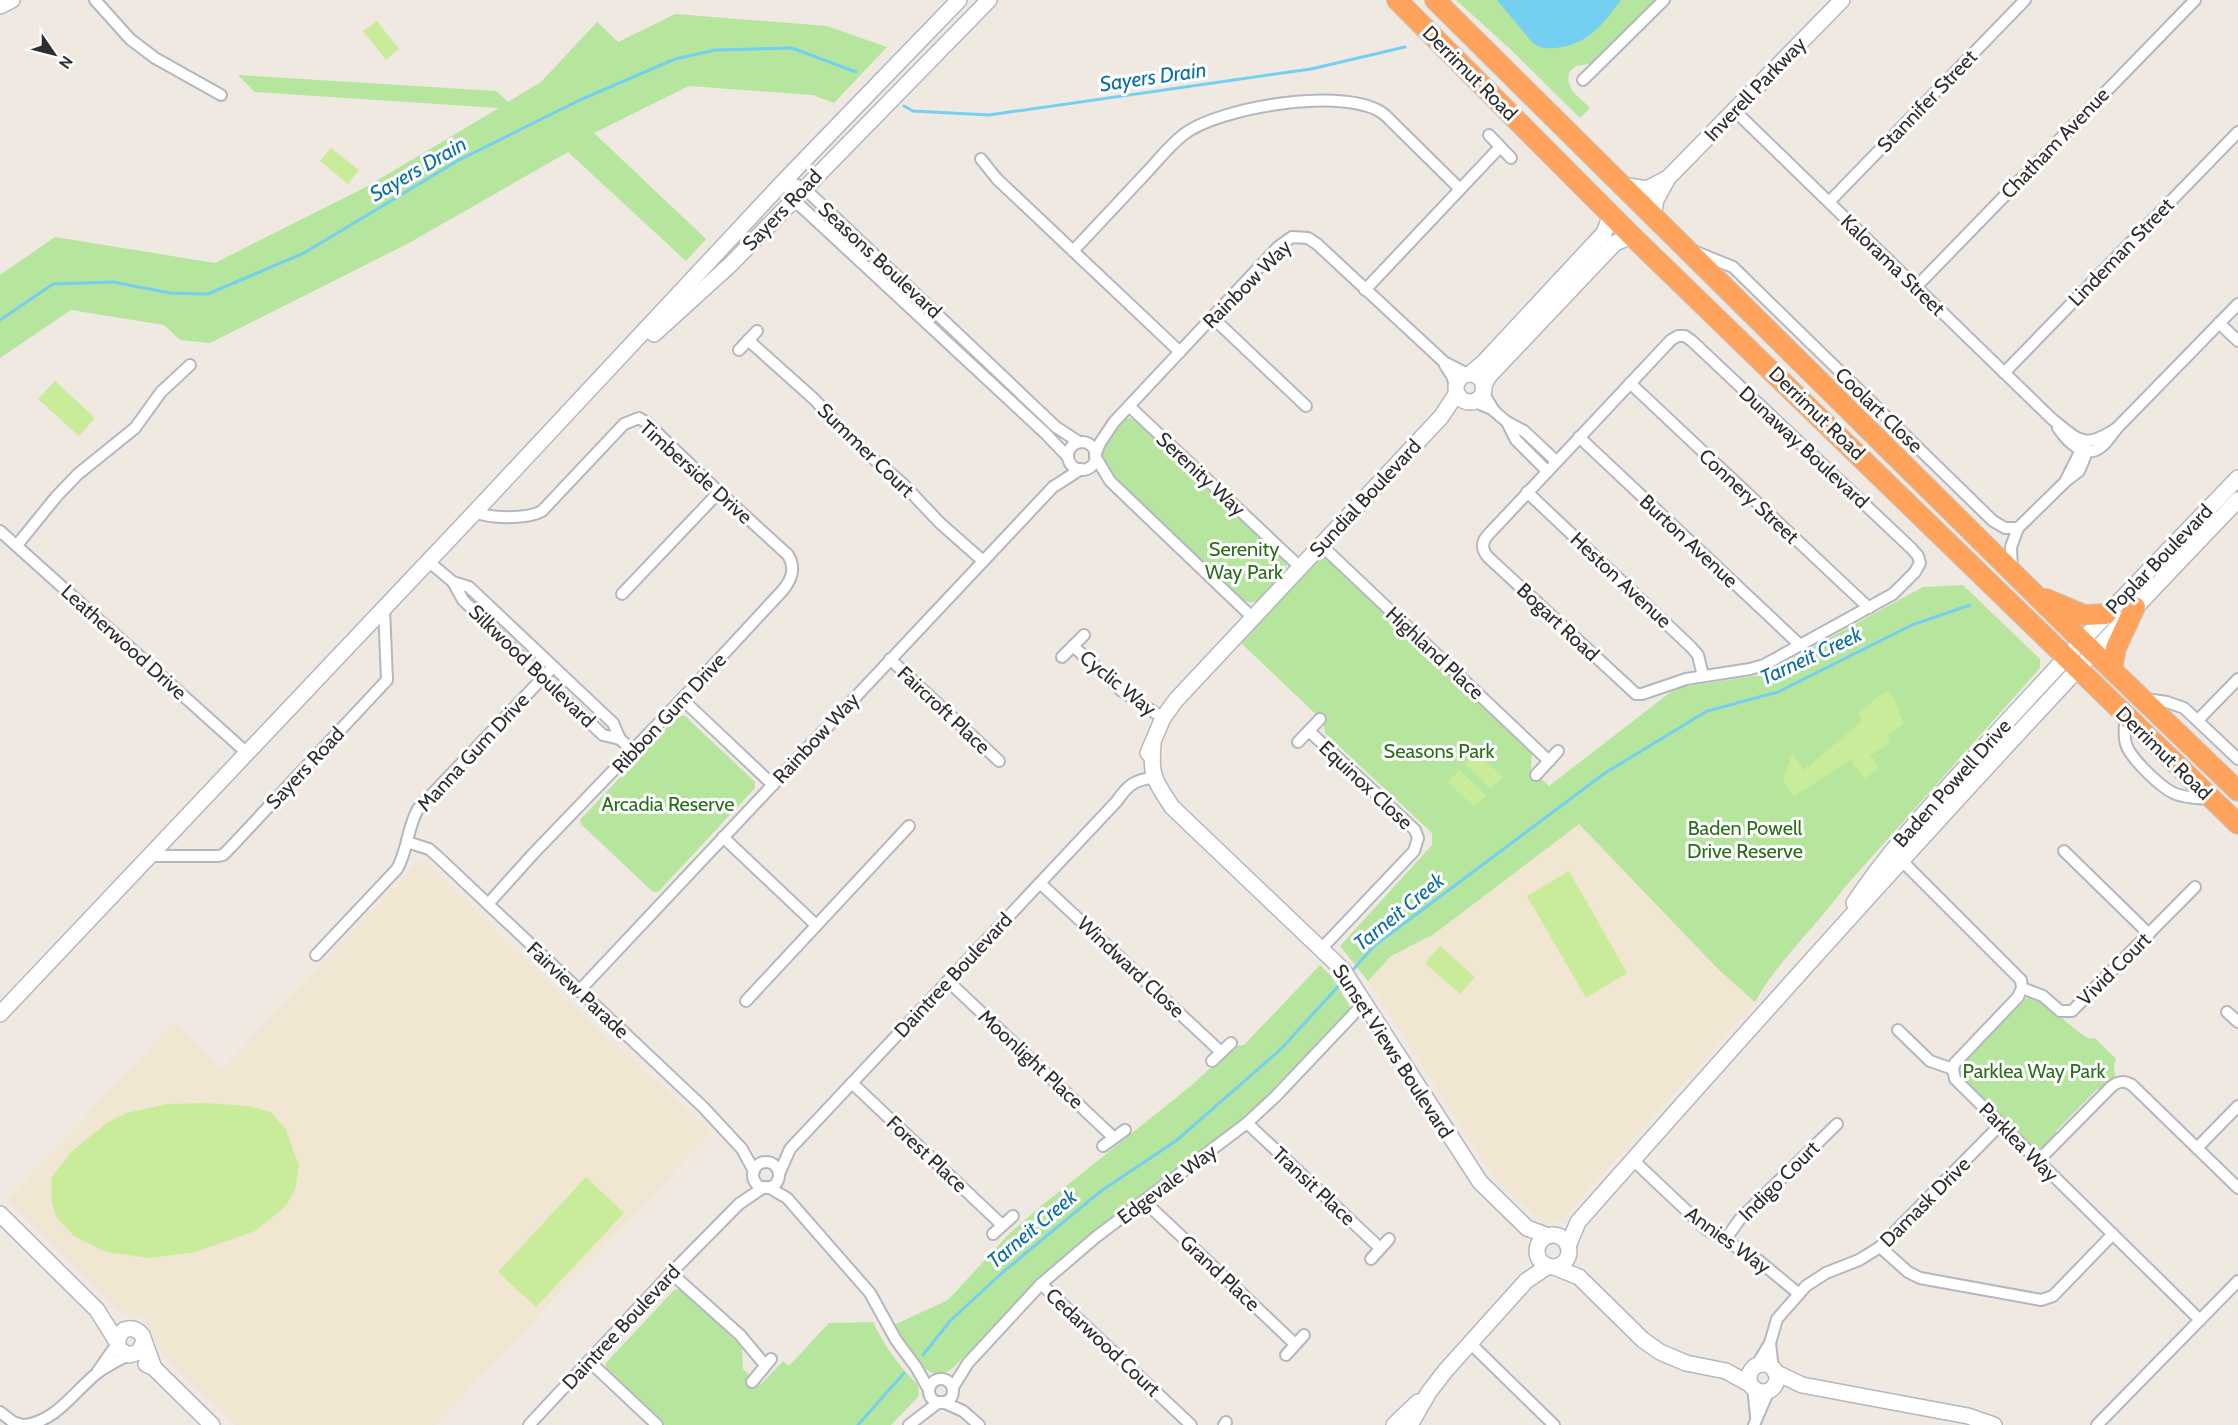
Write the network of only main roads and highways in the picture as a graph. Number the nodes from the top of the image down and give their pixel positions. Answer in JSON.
{"nodes":[{"id":1,"x":1397,"y":0,"type":"edge"},
{"id":2,"x":1435,"y":0,"type":"edge"},
{"id":3,"x":2035,"y":594,"type":"junction"},
{"id":4,"x":2134,"y":608,"type":"road end"},
{"id":5,"x":2106,"y":614,"type":"road end"},
{"id":6,"x":2112,"y":669,"type":"junction"},
{"id":7,"x":2238,"y":791,"type":"edge"},
{"id":8,"x":2238,"y":824,"type":"edge"}],
"edges":[{"from":1,"to":8,"type":"highway","name":"Derrimut Road"},
{"from":2,"to":3,"type":"highway","name":"Derrimut Road"},
{"from":3,"to":5,"type":"highway"},
{"from":3,"to":6,"type":"highway","name":"Derrimut Road"},
{"from":4,"to":6,"type":"highway"},
{"from":6,"to":7,"type":"highway","name":"Derrimut Road"}]}
